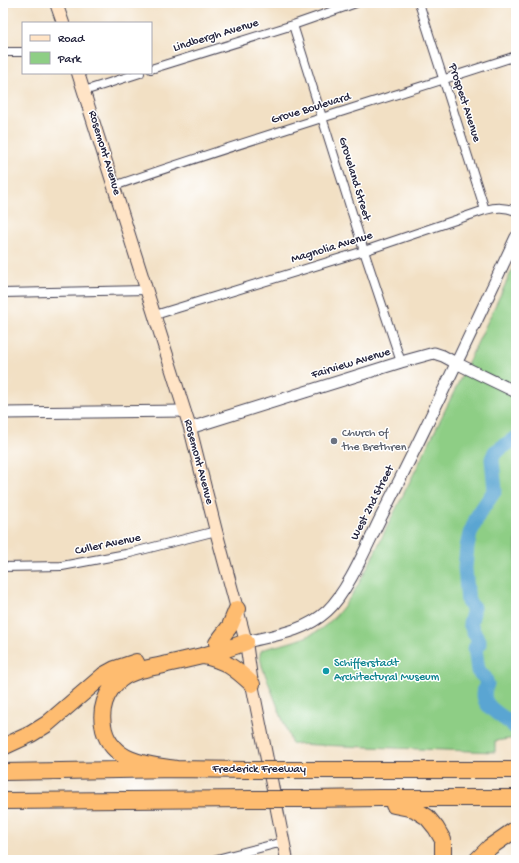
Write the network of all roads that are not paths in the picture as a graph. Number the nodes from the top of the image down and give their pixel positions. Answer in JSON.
{"nodes":[{"id":1,"x":56,"y":3,"type":"edge"},
{"id":2,"x":356,"y":3,"type":"edge"},
{"id":3,"x":419,"y":3,"type":"edge"},
{"id":4,"x":63,"y":22,"type":"edge"},
{"id":5,"x":293,"y":25,"type":"junction"},
{"id":6,"x":3,"y":52,"type":"edge"},
{"id":7,"x":22,"y":52,"type":"edge"},
{"id":8,"x":516,"y":56,"type":"edge"},
{"id":9,"x":152,"y":69,"type":"edge"},
{"id":10,"x":78,"y":74,"type":"edge"},
{"id":11,"x":137,"y":74,"type":"edge"},
{"id":12,"x":444,"y":80,"type":"junction"},
{"id":13,"x":84,"y":91,"type":"junction"},
{"id":14,"x":322,"y":119,"type":"junction"},
{"id":15,"x":114,"y":186,"type":"junction"},
{"id":16,"x":485,"y":210,"type":"junction"},
{"id":17,"x":516,"y":211,"type":"edge"},
{"id":18,"x":516,"y":237,"type":"edge"},
{"id":19,"x":364,"y":251,"type":"junction"},
{"id":20,"x":147,"y":290,"type":"junction"},
{"id":21,"x":3,"y":293,"type":"edge"},
{"id":22,"x":155,"y":315,"type":"junction"},
{"id":23,"x":401,"y":362,"type":"junction"},
{"id":24,"x":456,"y":363,"type":"junction"},
{"id":25,"x":516,"y":392,"type":"edge"},
{"id":26,"x":185,"y":411,"type":"junction"},
{"id":27,"x":3,"y":413,"type":"edge"},
{"id":28,"x":190,"y":428,"type":"junction"},
{"id":29,"x":216,"y":531,"type":"junction"},
{"id":30,"x":3,"y":567,"type":"edge"},
{"id":31,"x":236,"y":609,"type":"junction"},
{"id":32,"x":246,"y":642,"type":"junction"},
{"id":33,"x":218,"y":643,"type":"junction"},
{"id":34,"x":201,"y":656,"type":"junction"},
{"id":35,"x":252,"y":684,"type":"junction"},
{"id":36,"x":3,"y":747,"type":"edge"},
{"id":37,"x":176,"y":770,"type":"junction"},
{"id":38,"x":516,"y":770,"type":"edge"},
{"id":39,"x":3,"y":772,"type":"edge"},
{"id":40,"x":516,"y":798,"type":"edge"},
{"id":41,"x":332,"y":799,"type":"junction"},
{"id":42,"x":3,"y":802,"type":"edge"},
{"id":43,"x":516,"y":829,"type":"edge"},
{"id":44,"x":284,"y":843,"type":"junction"},
{"id":45,"x":213,"y":860,"type":"edge"},
{"id":46,"x":287,"y":860,"type":"edge"},
{"id":47,"x":443,"y":860,"type":"edge"},
{"id":48,"x":476,"y":860,"type":"edge"}],
"edges":[{"from":1,"to":4,"type":"main road"},
{"from":2,"to":5,"type":"street","name":"Lindbergh Avenue"},
{"from":3,"to":12,"type":"street","name":"Prospect Avenue"},
{"from":5,"to":9,"type":"street","name":"Lindbergh Avenue"},
{"from":5,"to":14,"type":"street","name":"Groveland Street"},
{"from":6,"to":7,"type":"street"},
{"from":8,"to":12,"type":"street","name":"Grove Boulevard"},
{"from":10,"to":13,"type":"main road","name":"Rosemont Avenue"},
{"from":11,"to":13,"type":"street"},
{"from":12,"to":14,"type":"street","name":"Grove Boulevard"},
{"from":12,"to":16,"type":"street","name":"Prospect Avenue"},
{"from":13,"to":15,"type":"main road","name":"Rosemont Avenue"},
{"from":14,"to":15,"type":"street","name":"Grove Boulevard"},
{"from":14,"to":19,"type":"street","name":"Groveland Street"},
{"from":15,"to":20,"type":"main road","name":"Rosemont Avenue"},
{"from":16,"to":17,"type":"street","name":"Magnolia Avenue"},
{"from":16,"to":19,"type":"street","name":"Magnolia Avenue"},
{"from":18,"to":24,"type":"street","name":"West 2nd Street"},
{"from":19,"to":22,"type":"street","name":"Magnolia Avenue"},
{"from":19,"to":23,"type":"street","name":"Groveland Street"},
{"from":20,"to":21,"type":"street"},
{"from":20,"to":22,"type":"main road","name":"Rosemont Avenue"},
{"from":22,"to":26,"type":"main road","name":"Rosemont Avenue"},
{"from":23,"to":24,"type":"street","name":"Fairview Avenue"},
{"from":23,"to":28,"type":"street","name":"Fairview Avenue"},
{"from":24,"to":25,"type":"street","name":"Fairview Avenue"},
{"from":24,"to":32,"type":"street","name":"West 2nd Street"},
{"from":26,"to":27,"type":"street"},
{"from":26,"to":28,"type":"main road","name":"Rosemont Avenue"},
{"from":28,"to":29,"type":"main road","name":"Rosemont Avenue"},
{"from":29,"to":30,"type":"street","name":"Culler Avenue"},
{"from":29,"to":31,"type":"main road","name":"Rosemont Avenue"},
{"from":31,"to":32,"type":"main road","name":"Rosemont Avenue"},
{"from":31,"to":33,"type":"highway"},
{"from":32,"to":33,"type":"highway"},
{"from":32,"to":34,"type":"highway"},
{"from":32,"to":35,"type":"main road","name":"Rosemont Avenue"},
{"from":33,"to":36,"type":"highway"},
{"from":34,"to":35,"type":"highway"},
{"from":34,"to":37,"type":"highway"},
{"from":35,"to":44,"type":"main road","name":"Rosemont Avenue"},
{"from":37,"to":38,"type":"highway","name":"Frederick Freeway","bridge":true},
{"from":37,"to":39,"type":"highway","name":"Frederick Freeway"},
{"from":40,"to":41,"type":"highway"},
{"from":41,"to":42,"type":"highway","bridge":true},
{"from":41,"to":47,"type":"highway"},
{"from":43,"to":48,"type":"highway"},
{"from":44,"to":45,"type":"street"},
{"from":44,"to":46,"type":"main road","name":"Rosemont Avenue"}]}
